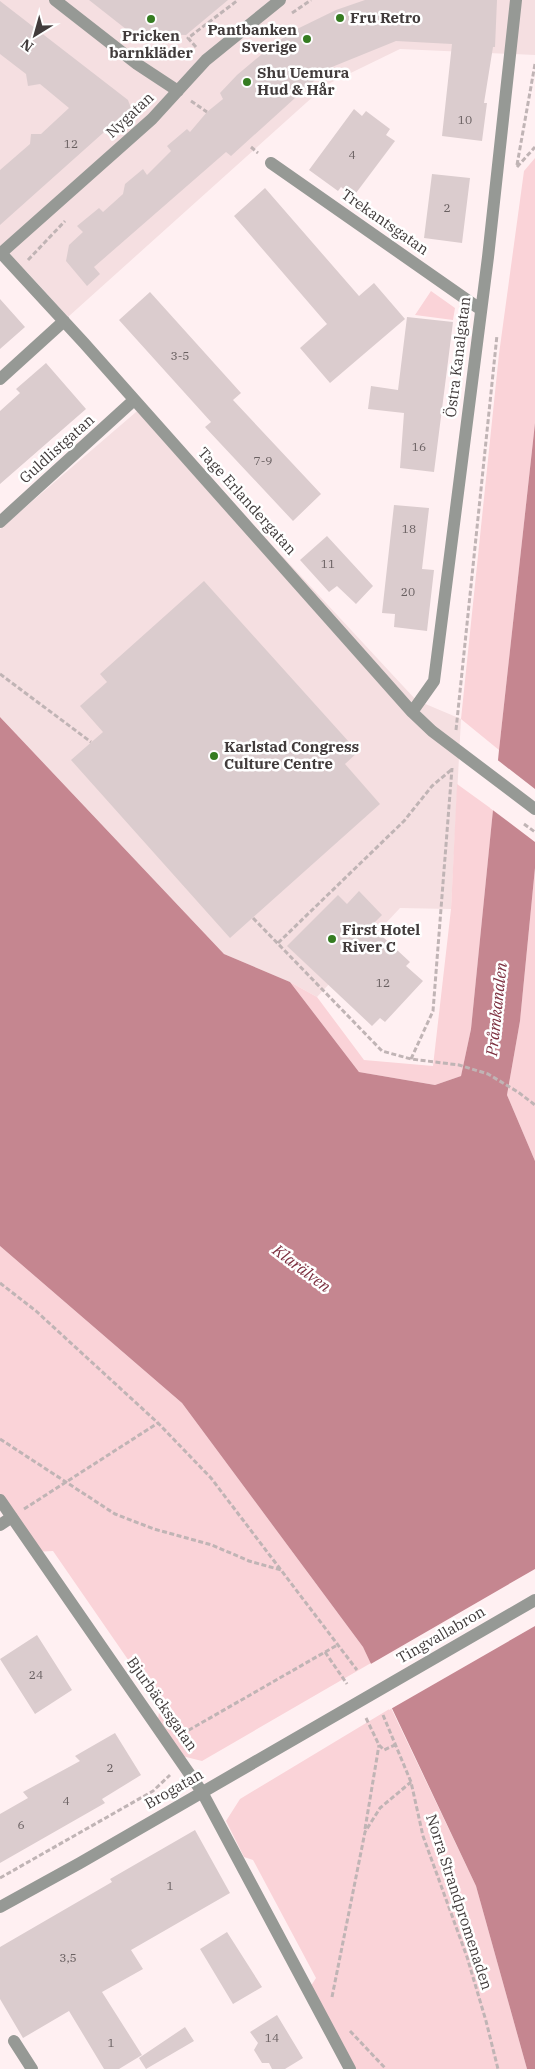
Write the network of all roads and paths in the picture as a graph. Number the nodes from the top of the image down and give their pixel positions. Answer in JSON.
{"nodes":[{"id":1,"x":55,"y":0,"type":"edge"},
{"id":2,"x":238,"y":0,"type":"edge"},
{"id":3,"x":280,"y":0,"type":"edge"},
{"id":4,"x":516,"y":0,"type":"edge"},
{"id":5,"x":206,"y":60,"type":"junction"},
{"id":6,"x":535,"y":64,"type":"edge"},
{"id":7,"x":178,"y":91,"type":"junction"},
{"id":8,"x":533,"y":92,"type":"edge"},
{"id":9,"x":535,"y":147,"type":"edge"},
{"id":10,"x":270,"y":162,"type":"dead end"},
{"id":11,"x":517,"y":168,"type":"junction"},
{"id":12,"x":516,"y":177,"type":"dead end"},
{"id":13,"x":0,"y":254,"type":"edge"},
{"id":14,"x":480,"y":309,"type":"junction"},
{"id":15,"x":64,"y":321,"type":"junction"},
{"id":16,"x":498,"y":328,"type":"dead end"},
{"id":17,"x":0,"y":379,"type":"edge"},
{"id":18,"x":134,"y":400,"type":"junction"},
{"id":19,"x":0,"y":522,"type":"edge"},
{"id":20,"x":0,"y":674,"type":"edge"},
{"id":21,"x":412,"y":712,"type":"junction"},
{"id":22,"x":91,"y":742,"type":"dead end"},
{"id":23,"x":454,"y":748,"type":"junction"},
{"id":24,"x":452,"y":770,"type":"junction"},
{"id":25,"x":535,"y":810,"type":"edge"},
{"id":26,"x":252,"y":918,"type":"dead end"},
{"id":27,"x":278,"y":943,"type":"junction"},
{"id":28,"x":411,"y":1059,"type":"junction"},
{"id":29,"x":535,"y":1105,"type":"edge"},
{"id":30,"x":0,"y":1283,"type":"edge"},
{"id":31,"x":158,"y":1423,"type":"junction"},
{"id":32,"x":0,"y":1439,"type":"edge"},
{"id":33,"x":67,"y":1482,"type":"junction"},
{"id":34,"x":0,"y":1500,"type":"edge"},
{"id":35,"x":12,"y":1517,"type":"junction"},
{"id":36,"x":0,"y":1525,"type":"edge"},
{"id":37,"x":281,"y":1571,"type":"junction"},
{"id":38,"x":535,"y":1600,"type":"edge"},
{"id":39,"x":339,"y":1644,"type":"junction"},
{"id":40,"x":325,"y":1652,"type":"junction"},
{"id":41,"x":357,"y":1670,"type":"dead end"},
{"id":42,"x":347,"y":1684,"type":"dead end"},
{"id":43,"x":364,"y":1698,"type":"joint"},
{"id":44,"x":383,"y":1715,"type":"dead end"},
{"id":45,"x":366,"y":1718,"type":"dead end"},
{"id":46,"x":169,"y":1743,"type":"junction"},
{"id":47,"x":397,"y":1744,"type":"junction"},
{"id":48,"x":379,"y":1745,"type":"junction"},
{"id":49,"x":183,"y":1763,"type":"junction"},
{"id":50,"x":411,"y":1782,"type":"junction"},
{"id":51,"x":202,"y":1792,"type":"junction"},
{"id":52,"x":365,"y":1832,"type":"junction"},
{"id":53,"x":0,"y":1878,"type":"edge"},
{"id":54,"x":0,"y":1907,"type":"edge"},
{"id":55,"x":322,"y":2012,"type":"junction"},
{"id":56,"x":348,"y":2028,"type":"dead end"},
{"id":57,"x":14,"y":2042,"type":"dead end"},
{"id":58,"x":32,"y":2069,"type":"edge"},
{"id":59,"x":350,"y":2069,"type":"edge"},
{"id":60,"x":386,"y":2069,"type":"edge"},
{"id":61,"x":498,"y":2069,"type":"edge"}],
"edges":[{"from":1,"to":7,"type":"street"},
{"from":2,"to":5,"type":"path"},
{"from":3,"to":5,"type":"street","name":"Nygatan"},
{"from":4,"to":14,"type":"street","name":"Östra Kanalgatan"},
{"from":5,"to":7,"type":"street","name":"Nygatan"},
{"from":6,"to":8,"type":"path"},
{"from":7,"to":13,"type":"street","name":"Nygatan"},
{"from":8,"to":11,"type":"path"},
{"from":9,"to":11,"type":"path"},
{"from":10,"to":14,"type":"street","name":"Trekantsgatan"},
{"from":11,"to":12,"type":"path"},
{"from":13,"to":15,"type":"street","name":"Tage Erlandergatan"},
{"from":14,"to":21,"type":"street","name":"Östra Kanalgatan"},
{"from":15,"to":17,"type":"street"},
{"from":15,"to":18,"type":"street","name":"Tage Erlandergatan"},
{"from":16,"to":23,"type":"path"},
{"from":18,"to":19,"type":"street","name":"Guldlistgatan"},
{"from":18,"to":21,"type":"street","name":"Tage Erlandergatan"},
{"from":20,"to":22,"type":"path"},
{"from":21,"to":23,"type":"street","name":"Tage Erlandergatan"},
{"from":23,"to":24,"type":"path"},
{"from":23,"to":25,"type":"street","name":"Tage Erlandergatan"},
{"from":24,"to":27,"type":"path"},
{"from":24,"to":28,"type":"path"},
{"from":26,"to":27,"type":"path"},
{"from":27,"to":28,"type":"path"},
{"from":28,"to":29,"type":"path"},
{"from":30,"to":31,"type":"path"},
{"from":31,"to":33,"type":"path"},
{"from":31,"to":37,"type":"path"},
{"from":32,"to":33,"type":"path"},
{"from":33,"to":35,"type":"path"},
{"from":33,"to":37,"type":"path"},
{"from":34,"to":35,"type":"street","name":"Bjurbäcksgatan"},
{"from":35,"to":36,"type":"street"},
{"from":35,"to":46,"type":"street","name":"Bjurbäcksgatan"},
{"from":37,"to":39,"type":"path"},
{"from":38,"to":43,"type":"street","name":"Tingvallabron"},
{"from":39,"to":40,"type":"path"},
{"from":39,"to":41,"type":"path"},
{"from":40,"to":42,"type":"path"},
{"from":40,"to":46,"type":"path"},
{"from":43,"to":51,"type":"street","name":"Brogatan"},
{"from":44,"to":47,"type":"path","name":"Norra Strandpromenaden"},
{"from":45,"to":48,"type":"path"},
{"from":46,"to":49,"type":"street","name":"Bjurbäcksgatan"},
{"from":47,"to":48,"type":"path"},
{"from":47,"to":50,"type":"path","name":"Norra Strandpromenaden"},
{"from":48,"to":52,"type":"path"},
{"from":49,"to":51,"type":"street","name":"Bjurbäcksgatan"},
{"from":49,"to":53,"type":"path"},
{"from":50,"to":52,"type":"path"},
{"from":50,"to":61,"type":"path","name":"Norra Strandpromenaden"},
{"from":51,"to":54,"type":"street","name":"Brogatan"},
{"from":51,"to":55,"type":"street","name":"Bjurbäcksgatan"},
{"from":52,"to":55,"type":"path"},
{"from":55,"to":59,"type":"street","name":"Bjurbäcksgatan"},
{"from":56,"to":60,"type":"path"},
{"from":57,"to":58,"type":"street"}]}
